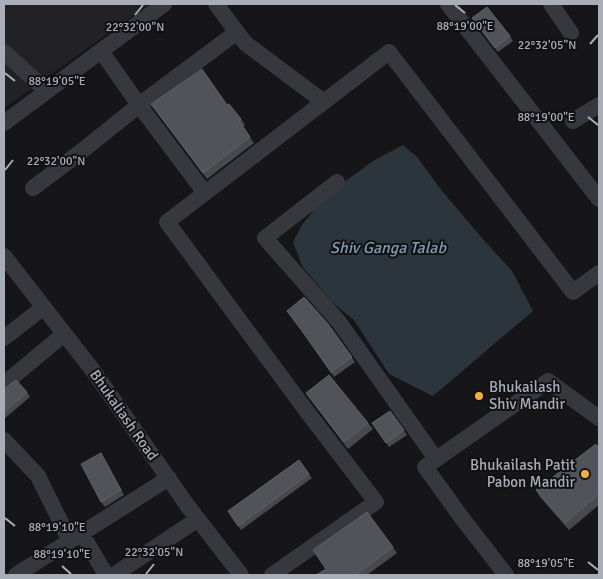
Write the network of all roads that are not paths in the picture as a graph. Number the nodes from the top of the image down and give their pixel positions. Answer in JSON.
{"nodes":[{"id":1,"x":164,"y":4,"type":"edge"},
{"id":2,"x":216,"y":4,"type":"edge"},
{"id":3,"x":448,"y":4,"type":"edge"},
{"id":4,"x":551,"y":4,"type":"edge"},
{"id":5,"x":237,"y":32,"type":"junction"},
{"id":6,"x":571,"y":33,"type":"dead end"},
{"id":7,"x":101,"y":51,"type":"junction"},
{"id":8,"x":4,"y":52,"type":"edge"},
{"id":9,"x":47,"y":91,"type":"junction"},
{"id":10,"x":324,"y":102,"type":"junction"},
{"id":11,"x":138,"y":105,"type":"junction"},
{"id":12,"x":599,"y":105,"type":"edge"},
{"id":13,"x":573,"y":121,"type":"dead end"},
{"id":14,"x":4,"y":123,"type":"edge"},
{"id":15,"x":337,"y":182,"type":"dead end"},
{"id":16,"x":33,"y":188,"type":"dead end"},
{"id":17,"x":205,"y":193,"type":"junction"},
{"id":18,"x":599,"y":199,"type":"edge"},
{"id":19,"x":4,"y":256,"type":"edge"},
{"id":20,"x":599,"y":273,"type":"edge"},
{"id":21,"x":44,"y":308,"type":"junction"},
{"id":22,"x":64,"y":334,"type":"junction"},
{"id":23,"x":4,"y":338,"type":"edge"},
{"id":24,"x":4,"y":384,"type":"edge"},
{"id":25,"x":599,"y":418,"type":"edge"},
{"id":26,"x":4,"y":440,"type":"edge"},
{"id":27,"x":436,"y":460,"type":"junction"},
{"id":28,"x":168,"y":478,"type":"junction"},
{"id":29,"x":198,"y":519,"type":"junction"},
{"id":30,"x":76,"y":537,"type":"junction"},
{"id":31,"x":232,"y":572,"type":"edge"},
{"id":32,"x":16,"y":575,"type":"edge"},
{"id":33,"x":106,"y":575,"type":"edge"},
{"id":34,"x":114,"y":575,"type":"edge"},
{"id":35,"x":272,"y":575,"type":"edge"},
{"id":36,"x":506,"y":575,"type":"edge"}],
"edges":[{"from":1,"to":7,"type":"street"},
{"from":2,"to":5,"type":"street"},
{"from":3,"to":18,"type":"street"},
{"from":4,"to":6,"type":"street"},
{"from":5,"to":10,"type":"street"},
{"from":5,"to":11,"type":"street"},
{"from":7,"to":9,"type":"street"},
{"from":7,"to":11,"type":"street"},
{"from":8,"to":9,"type":"street"},
{"from":9,"to":14,"type":"street"},
{"from":10,"to":17,"type":"street"},
{"from":10,"to":20,"type":"street"},
{"from":11,"to":16,"type":"street"},
{"from":11,"to":17,"type":"street"},
{"from":12,"to":13,"type":"street"},
{"from":15,"to":27,"type":"street"},
{"from":17,"to":35,"type":"street"},
{"from":19,"to":21,"type":"street","name":"Bhukaliash Road"},
{"from":21,"to":22,"type":"street","name":"Bhukaliash Road"},
{"from":21,"to":23,"type":"street"},
{"from":22,"to":24,"type":"street"},
{"from":22,"to":28,"type":"street","name":"Bhukaliash Road"},
{"from":25,"to":27,"type":"street"},
{"from":26,"to":30,"type":"street"},
{"from":27,"to":36,"type":"street"},
{"from":28,"to":29,"type":"street","name":"Bhukaliash Road"},
{"from":28,"to":30,"type":"street"},
{"from":29,"to":31,"type":"street","name":"Bhukaliash Road"},
{"from":29,"to":34,"type":"street"},
{"from":30,"to":32,"type":"street"},
{"from":30,"to":33,"type":"street"}]}
